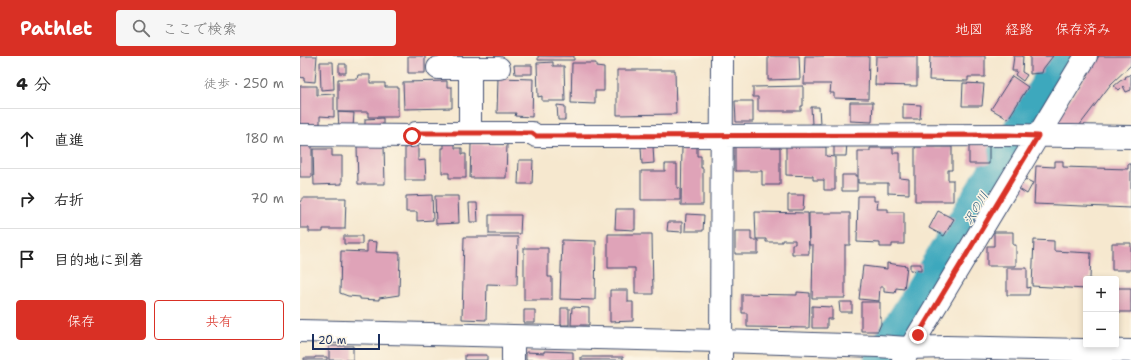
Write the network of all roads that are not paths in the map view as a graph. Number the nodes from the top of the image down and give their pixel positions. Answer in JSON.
{"nodes":[{"id":1,"x":722,"y":56,"type":"edge"},
{"id":2,"x":1086,"y":56,"type":"edge"},
{"id":3,"x":438,"y":68,"type":"dead end"},
{"id":4,"x":470,"y":68,"type":"junction"},
{"id":5,"x":499,"y":68,"type":"dead end"},
{"id":6,"x":470,"y":133,"type":"junction"},
{"id":7,"x":300,"y":135,"type":"edge"},
{"id":8,"x":722,"y":136,"type":"junction"},
{"id":9,"x":1036,"y":136,"type":"junction"},
{"id":10,"x":1131,"y":137,"type":"edge"},
{"id":11,"x":300,"y":331,"type":"edge"},
{"id":12,"x":513,"y":336,"type":"junction"},
{"id":13,"x":1131,"y":350,"type":"edge"},
{"id":14,"x":721,"y":351,"type":"edge"},
{"id":15,"x":907,"y":352,"type":"edge"},
{"id":16,"x":946,"y":354,"type":"edge"},
{"id":17,"x":513,"y":360,"type":"edge"}],
"edges":[{"from":1,"to":8,"type":"street"},
{"from":2,"to":9,"type":"street"},
{"from":3,"to":4,"type":"street"},
{"from":4,"to":5,"type":"street"},
{"from":4,"to":6,"type":"street"},
{"from":6,"to":7,"type":"street"},
{"from":6,"to":8,"type":"street"},
{"from":8,"to":9,"type":"street"},
{"from":8,"to":14,"type":"street"},
{"from":9,"to":10,"type":"street"},
{"from":9,"to":15,"type":"street"},
{"from":11,"to":12,"type":"street"},
{"from":12,"to":14,"type":"street"},
{"from":12,"to":17,"type":"street"},
{"from":13,"to":16,"type":"street"},
{"from":14,"to":15,"type":"street"},
{"from":15,"to":16,"type":"street"}]}
